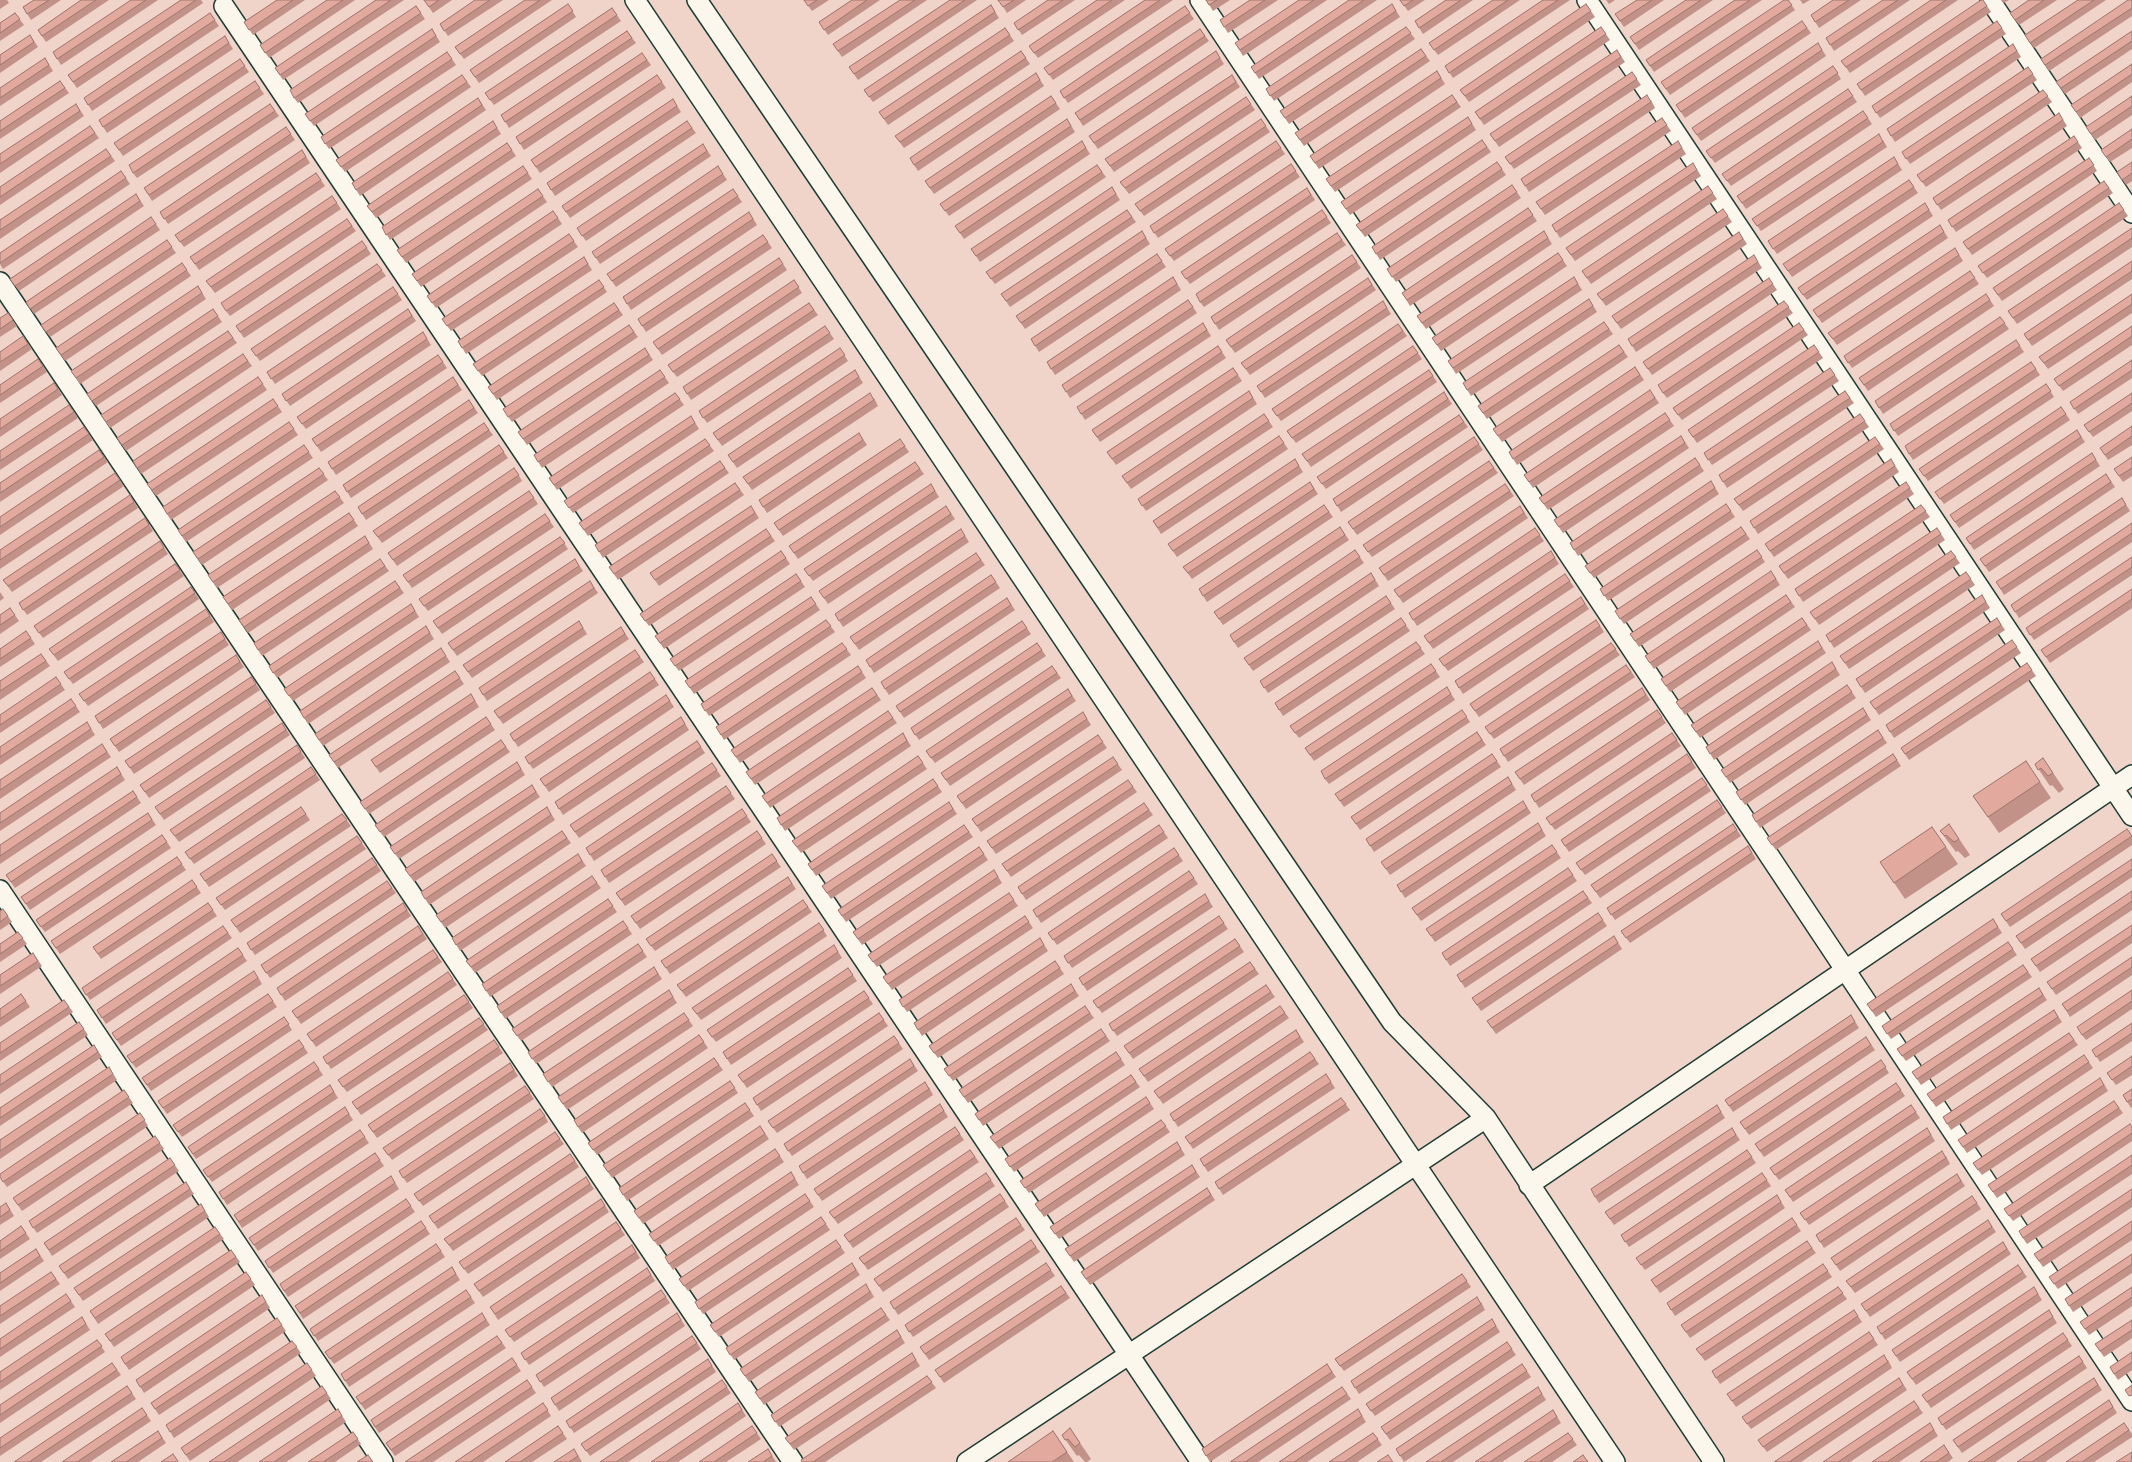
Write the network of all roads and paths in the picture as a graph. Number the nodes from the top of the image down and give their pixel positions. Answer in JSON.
{"nodes":[{"id":1,"x":635,"y":0,"type":"edge"},
{"id":2,"x":697,"y":0,"type":"edge"},
{"id":3,"x":1200,"y":0,"type":"edge"},
{"id":4,"x":1587,"y":0,"type":"edge"},
{"id":5,"x":1990,"y":0,"type":"edge"},
{"id":6,"x":225,"y":2,"type":"edge"},
{"id":7,"x":2132,"y":213,"type":"edge"},
{"id":8,"x":0,"y":282,"type":"edge"},
{"id":9,"x":2132,"y":776,"type":"edge"},
{"id":10,"x":2113,"y":788,"type":"junction"},
{"id":11,"x":2132,"y":816,"type":"edge"},
{"id":12,"x":0,"y":890,"type":"edge"},
{"id":13,"x":1845,"y":970,"type":"junction"},
{"id":14,"x":1486,"y":1118,"type":"junction"},
{"id":15,"x":1416,"y":1165,"type":"junction"},
{"id":16,"x":1529,"y":1185,"type":"junction"},
{"id":17,"x":1129,"y":1355,"type":"junction"},
{"id":18,"x":2132,"y":1402,"type":"edge"},
{"id":19,"x":383,"y":1462,"type":"edge"},
{"id":20,"x":793,"y":1462,"type":"edge"},
{"id":21,"x":967,"y":1462,"type":"edge"},
{"id":22,"x":1201,"y":1462,"type":"edge"},
{"id":23,"x":1615,"y":1462,"type":"edge"},
{"id":24,"x":1714,"y":1462,"type":"edge"}],
"edges":[{"from":1,"to":15,"type":"lane"},
{"from":2,"to":14,"type":"lane"},
{"from":3,"to":13,"type":"lane"},
{"from":4,"to":10,"type":"lane"},
{"from":5,"to":7,"type":"lane"},
{"from":6,"to":17,"type":"lane"},
{"from":8,"to":20,"type":"lane"},
{"from":9,"to":10,"type":"lane"},
{"from":10,"to":11,"type":"lane"},
{"from":10,"to":13,"type":"lane"},
{"from":12,"to":19,"type":"lane"},
{"from":13,"to":16,"type":"lane"},
{"from":13,"to":18,"type":"lane"},
{"from":14,"to":15,"type":"lane"},
{"from":14,"to":16,"type":"lane"},
{"from":15,"to":17,"type":"lane"},
{"from":15,"to":23,"type":"lane"},
{"from":16,"to":24,"type":"lane"},
{"from":17,"to":21,"type":"lane"},
{"from":17,"to":22,"type":"lane"}]}
